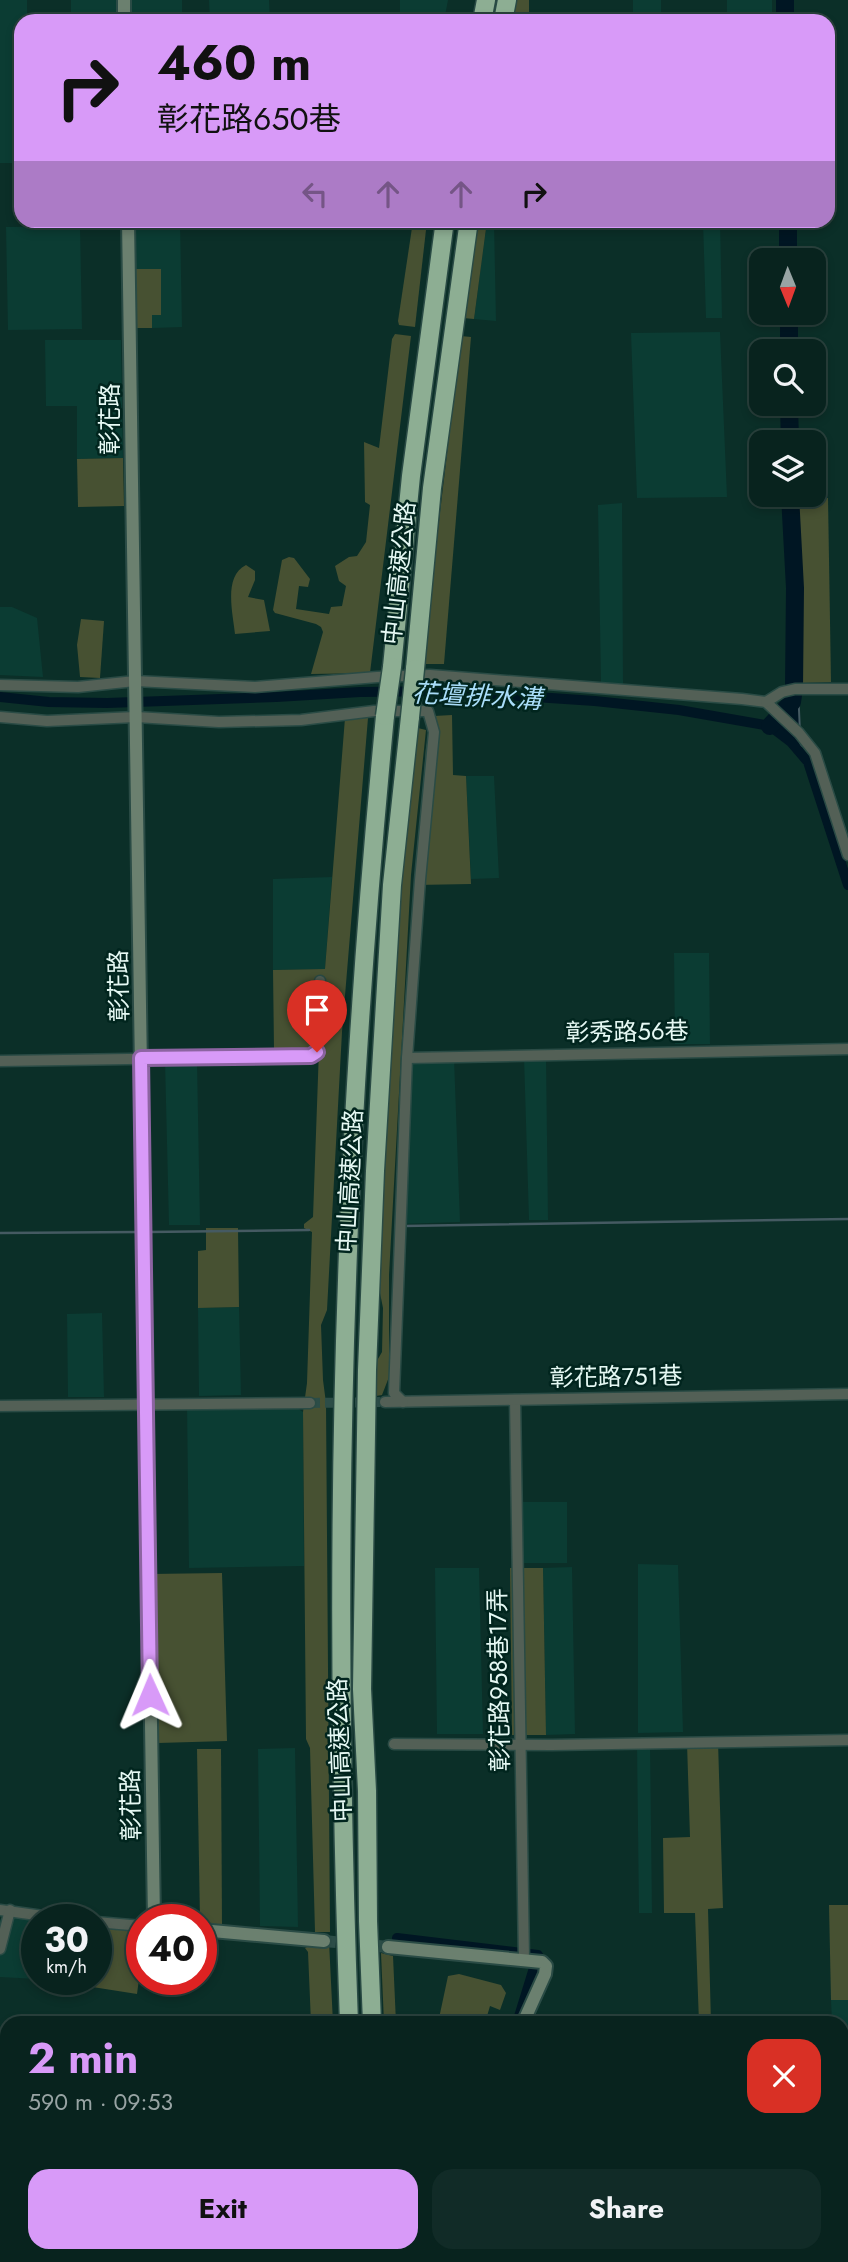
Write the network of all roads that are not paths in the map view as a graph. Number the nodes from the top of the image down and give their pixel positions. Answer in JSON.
{"nodes":[{"id":1,"x":128,"y":228,"type":"edge"},
{"id":2,"x":444,"y":228,"type":"edge"},
{"id":3,"x":468,"y":228,"type":"edge"},
{"id":4,"x":0,"y":685,"type":"edge"},
{"id":5,"x":135,"y":686,"type":"junction"},
{"id":6,"x":848,"y":689,"type":"edge"},
{"id":7,"x":766,"y":702,"type":"junction"},
{"id":8,"x":421,"y":713,"type":"junction"},
{"id":9,"x":136,"y":714,"type":"junction"},
{"id":10,"x":0,"y":717,"type":"edge"},
{"id":11,"x":848,"y":855,"type":"edge"},
{"id":12,"x":320,"y":981,"type":"dead end"},
{"id":13,"x":848,"y":1049,"type":"edge"},
{"id":14,"x":141,"y":1058,"type":"junction"},
{"id":15,"x":407,"y":1058,"type":"junction"},
{"id":16,"x":0,"y":1061,"type":"edge"},
{"id":17,"x":848,"y":1394,"type":"edge"},
{"id":18,"x":516,"y":1400,"type":"junction"},
{"id":19,"x":385,"y":1402,"type":"tunnel mouth"},
{"id":20,"x":402,"y":1402,"type":"junction"},
{"id":21,"x":310,"y":1403,"type":"tunnel mouth"},
{"id":22,"x":146,"y":1404,"type":"junction"},
{"id":23,"x":0,"y":1406,"type":"edge"},
{"id":24,"x":848,"y":1740,"type":"edge"},
{"id":25,"x":394,"y":1744,"type":"dead end"},
{"id":26,"x":521,"y":1744,"type":"junction"},
{"id":27,"x":154,"y":1904,"type":"edge"},
{"id":28,"x":5,"y":1910,"type":"edge"},
{"id":29,"x":217,"y":1931,"type":"edge"},
{"id":30,"x":324,"y":1941,"type":"tunnel mouth"},
{"id":31,"x":388,"y":1947,"type":"tunnel mouth"},
{"id":32,"x":0,"y":1949,"type":"edge"},
{"id":33,"x":524,"y":1959,"type":"junction"},
{"id":34,"x":349,"y":2016,"type":"edge"},
{"id":35,"x":372,"y":2016,"type":"edge"},
{"id":36,"x":526,"y":2016,"type":"edge"}],
"edges":[{"from":1,"to":5,"type":"street","name":"彰花路"},
{"from":2,"to":34,"type":"highway","name":"中山高速公路","bridge":true},
{"from":3,"to":8,"type":"highway","name":"中山高速公路","bridge":true},
{"from":4,"to":5,"type":"street"},
{"from":5,"to":7,"type":"street"},
{"from":5,"to":9,"type":"street","name":"彰花路"},
{"from":6,"to":7,"type":"street"},
{"from":7,"to":11,"type":"street"},
{"from":8,"to":9,"type":"street"},
{"from":8,"to":15,"type":"street"},
{"from":8,"to":35,"type":"highway","name":"中山高速公路"},
{"from":9,"to":10,"type":"street"},
{"from":9,"to":14,"type":"street","name":"彰花路"},
{"from":12,"to":14,"type":"street"},
{"from":13,"to":15,"type":"street","name":"彰秀路56巷"},
{"from":14,"to":16,"type":"street"},
{"from":14,"to":22,"type":"street","name":"彰花路"},
{"from":15,"to":20,"type":"street"},
{"from":17,"to":18,"type":"street","name":"彰花路751巷"},
{"from":18,"to":20,"type":"street","name":"彰花路751巷"},
{"from":18,"to":26,"type":"street","name":"彰花路958巷17弄"},
{"from":19,"to":20,"type":"street","name":"彰花路751巷"},
{"from":21,"to":22,"type":"street"},
{"from":22,"to":23,"type":"street"},
{"from":22,"to":27,"type":"street","name":"彰花路"},
{"from":24,"to":26,"type":"street"},
{"from":25,"to":26,"type":"street"},
{"from":26,"to":33,"type":"street","name":"彰花路958巷17弄"},
{"from":28,"to":32,"type":"street"},
{"from":29,"to":30,"type":"street"},
{"from":31,"to":33,"type":"street"},
{"from":33,"to":36,"type":"street"}]}
